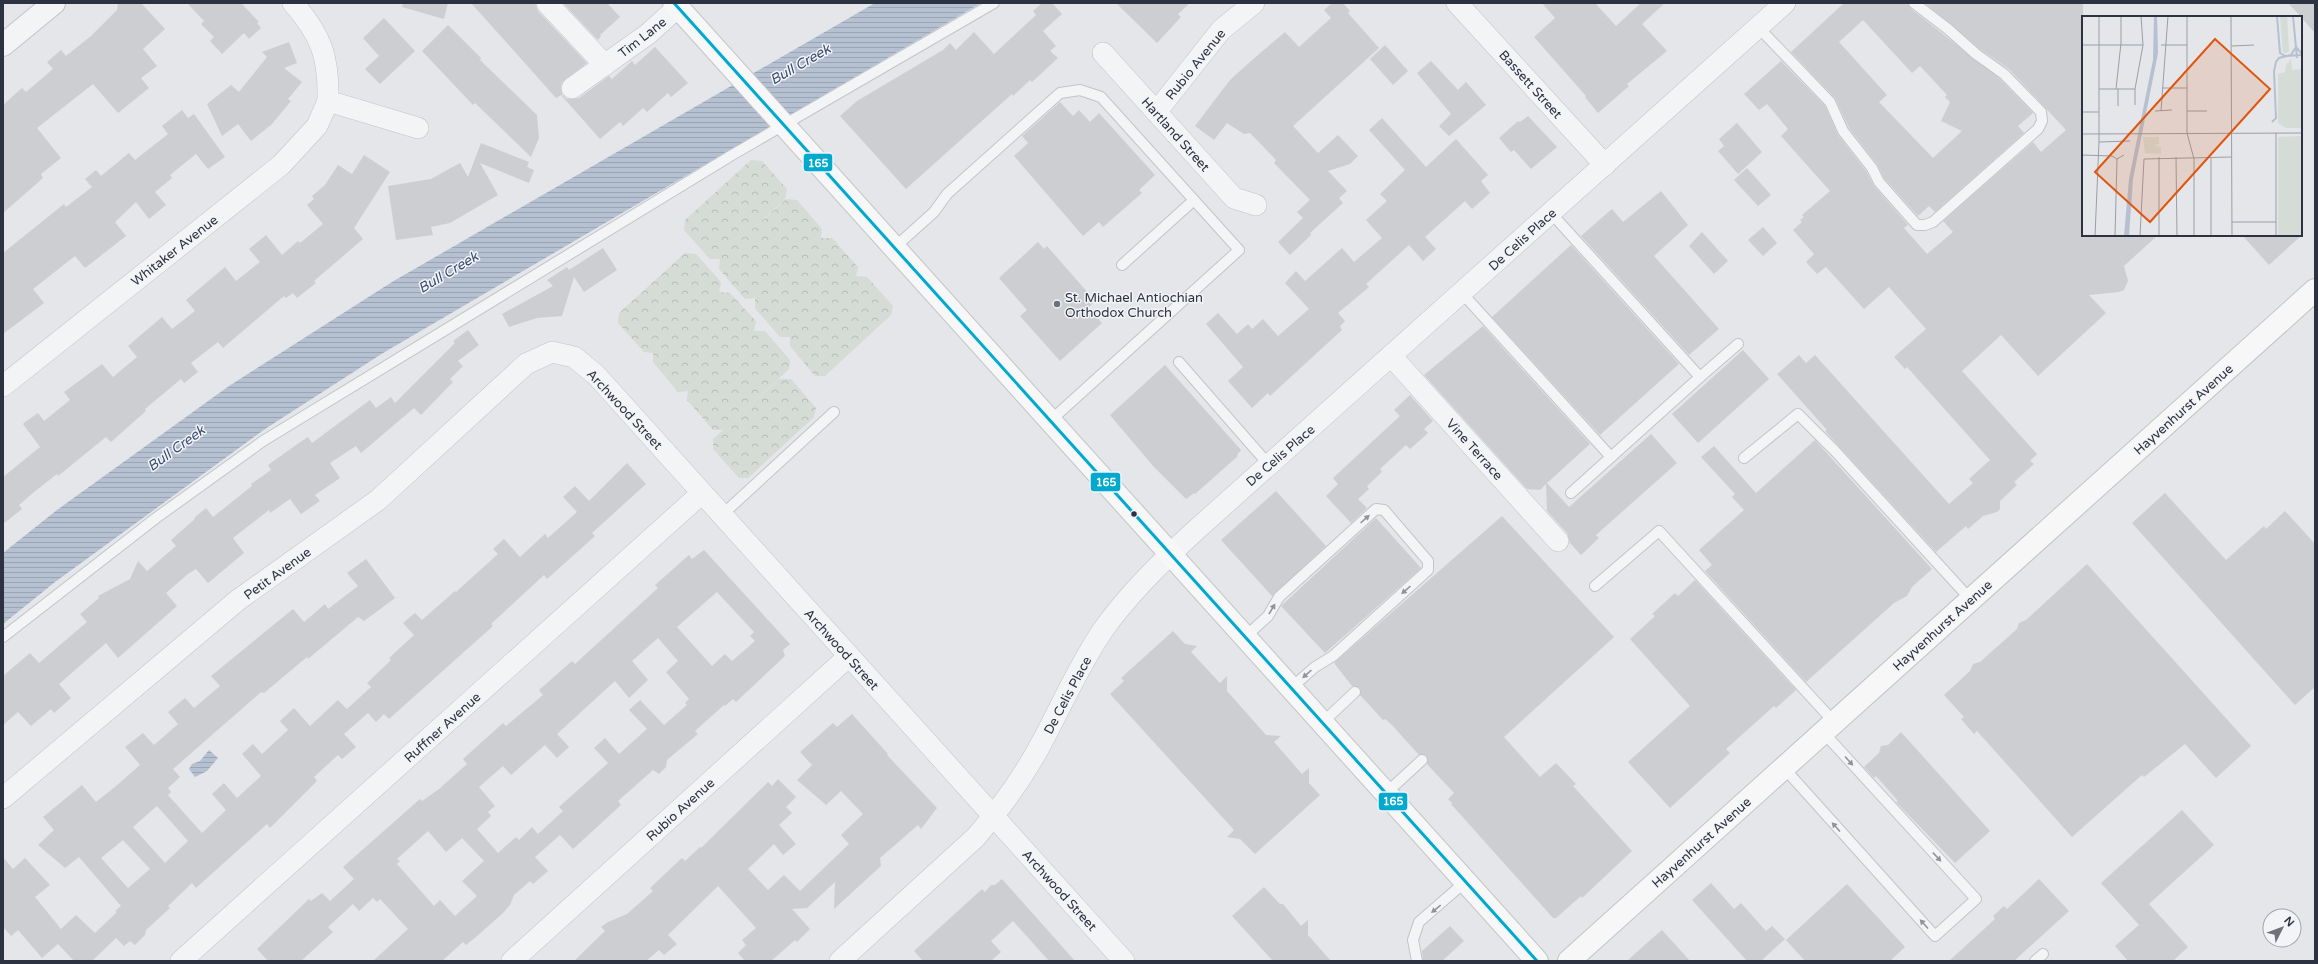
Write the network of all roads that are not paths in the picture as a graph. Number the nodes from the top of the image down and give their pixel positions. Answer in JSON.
{"nodes":[{"id":1,"x":54,"y":3,"type":"edge"},
{"id":2,"x":293,"y":3,"type":"edge"},
{"id":3,"x":547,"y":3,"type":"edge"},
{"id":4,"x":994,"y":3,"type":"edge"},
{"id":5,"x":1254,"y":3,"type":"edge"},
{"id":6,"x":1458,"y":3,"type":"edge"},
{"id":7,"x":1785,"y":3,"type":"edge"},
{"id":8,"x":1914,"y":3,"type":"edge"},
{"id":9,"x":676,"y":5,"type":"edge"},
{"id":10,"x":1758,"y":27,"type":"junction"},
{"id":11,"x":3,"y":45,"type":"edge"},
{"id":12,"x":1103,"y":53,"type":"dead end"},
{"id":13,"x":605,"y":65,"type":"junction"},
{"id":14,"x":572,"y":88,"type":"dead end"},
{"id":15,"x":328,"y":101,"type":"junction"},
{"id":16,"x":1157,"y":111,"type":"junction"},
{"id":17,"x":785,"y":125,"type":"junction"},
{"id":18,"x":418,"y":128,"type":"dead end"},
{"id":19,"x":1605,"y":165,"type":"junction"},
{"id":20,"x":1194,"y":200,"type":"junction"},
{"id":21,"x":1256,"y":205,"type":"dead end"},
{"id":22,"x":1551,"y":213,"type":"junction"},
{"id":23,"x":895,"y":247,"type":"junction"},
{"id":24,"x":1122,"y":265,"type":"dead end"},
{"id":25,"x":2315,"y":290,"type":"edge"},
{"id":26,"x":1462,"y":293,"type":"junction"},
{"id":27,"x":1738,"y":344,"type":"dead end"},
{"id":28,"x":552,"y":352,"type":"joint"},
{"id":29,"x":1392,"y":357,"type":"junction"},
{"id":30,"x":1179,"y":362,"type":"dead end"},
{"id":31,"x":1700,"y":378,"type":"junction"},
{"id":32,"x":3,"y":386,"type":"edge"},
{"id":33,"x":834,"y":412,"type":"dead end"},
{"id":34,"x":1050,"y":421,"type":"junction"},
{"id":35,"x":1611,"y":457,"type":"junction"},
{"id":36,"x":1744,"y":458,"type":"dead end"},
{"id":37,"x":1269,"y":465,"type":"junction"},
{"id":38,"x":702,"y":493,"type":"junction"},
{"id":39,"x":1571,"y":493,"type":"dead end"},
{"id":40,"x":722,"y":515,"type":"junction"},
{"id":41,"x":1558,"y":541,"type":"dead end"},
{"id":42,"x":1171,"y":553,"type":"junction"},
{"id":43,"x":1595,"y":586,"type":"dead end"},
{"id":44,"x":1971,"y":600,"type":"junction"},
{"id":45,"x":1245,"y":636,"type":"junction"},
{"id":46,"x":3,"y":637,"type":"edge"},
{"id":47,"x":849,"y":656,"type":"junction"},
{"id":48,"x":1291,"y":688,"type":"junction"},
{"id":49,"x":1355,"y":692,"type":"dead end"},
{"id":50,"x":1322,"y":723,"type":"junction"},
{"id":51,"x":1829,"y":727,"type":"junction"},
{"id":52,"x":1422,"y":760,"type":"dead end"},
{"id":53,"x":1784,"y":768,"type":"junction"},
{"id":54,"x":1385,"y":794,"type":"junction"},
{"id":55,"x":3,"y":798,"type":"edge"},
{"id":56,"x":994,"y":817,"type":"junction"},
{"id":57,"x":1465,"y":882,"type":"junction"},
{"id":58,"x":181,"y":961,"type":"edge"},
{"id":59,"x":512,"y":961,"type":"edge"},
{"id":60,"x":840,"y":961,"type":"edge"},
{"id":61,"x":1124,"y":961,"type":"edge"},
{"id":62,"x":1417,"y":961,"type":"edge"},
{"id":63,"x":1537,"y":961,"type":"edge"},
{"id":64,"x":1569,"y":961,"type":"edge"}],
"edges":[{"from":1,"to":11,"type":"street"},
{"from":2,"to":15,"type":"street"},
{"from":3,"to":13,"type":"street","name":"Tim Lane"},
{"from":4,"to":17,"type":"lane"},
{"from":5,"to":16,"type":"street","name":"Rubio Avenue"},
{"from":6,"to":19,"type":"street","name":"Bassett Street"},
{"from":7,"to":10,"type":"street","name":"De Celis Place"},
{"from":8,"to":10,"type":"lane"},
{"from":9,"to":13,"type":"street","name":"Tim Lane"},
{"from":9,"to":17,"type":"main road"},
{"from":10,"to":19,"type":"street","name":"De Celis Place"},
{"from":12,"to":16,"type":"street","name":"Hartland Street"},
{"from":13,"to":14,"type":"street","name":"Tim Lane"},
{"from":15,"to":18,"type":"street"},
{"from":15,"to":32,"type":"street","name":"Whitaker Avenue"},
{"from":16,"to":21,"type":"street","name":"Hartland Street"},
{"from":17,"to":23,"type":"main road"},
{"from":17,"to":46,"type":"lane"},
{"from":19,"to":22,"type":"street","name":"De Celis Place"},
{"from":20,"to":23,"type":"lane"},
{"from":20,"to":24,"type":"lane"},
{"from":20,"to":34,"type":"lane"},
{"from":22,"to":26,"type":"street","name":"De Celis Place"},
{"from":22,"to":31,"type":"lane"},
{"from":23,"to":34,"type":"main road"},
{"from":25,"to":44,"type":"main road","name":"Hayvenhurst Avenue"},
{"from":26,"to":29,"type":"street","name":"De Celis Place"},
{"from":26,"to":35,"type":"lane"},
{"from":27,"to":31,"type":"lane"},
{"from":28,"to":38,"type":"street","name":"Archwood Street"},
{"from":28,"to":55,"type":"street","name":"Petit Avenue"},
{"from":29,"to":37,"type":"street","name":"De Celis Place"},
{"from":29,"to":41,"type":"street","name":"Vine Terrace"},
{"from":30,"to":37,"type":"lane"},
{"from":31,"to":35,"type":"lane"},
{"from":33,"to":40,"type":"lane"},
{"from":34,"to":42,"type":"main road"},
{"from":35,"to":39,"type":"lane"},
{"from":36,"to":44,"type":"lane"},
{"from":37,"to":42,"type":"street","name":"De Celis Place"},
{"from":38,"to":40,"type":"street","name":"Archwood Street"},
{"from":38,"to":58,"type":"street","name":"Ruffner Avenue"},
{"from":40,"to":47,"type":"street","name":"Archwood Street"},
{"from":42,"to":45,"type":"main road"},
{"from":42,"to":56,"type":"street","name":"De Celis Place"},
{"from":43,"to":51,"type":"lane"},
{"from":44,"to":51,"type":"main road","name":"Hayvenhurst Avenue"},
{"from":45,"to":48,"type":"main road"},
{"from":45,"to":48,"type":"lane","one_way":true},
{"from":47,"to":56,"type":"street","name":"Archwood Street"},
{"from":47,"to":59,"type":"street","name":"Rubio Avenue"},
{"from":48,"to":50,"type":"main road"},
{"from":49,"to":50,"type":"lane"},
{"from":50,"to":54,"type":"main road"},
{"from":51,"to":53,"type":"main road","name":"Hayvenhurst Avenue"},
{"from":51,"to":53,"type":"lane","one_way":true},
{"from":52,"to":54,"type":"lane"},
{"from":53,"to":64,"type":"main road","name":"Hayvenhurst Avenue"},
{"from":54,"to":57,"type":"main road"},
{"from":56,"to":60,"type":"street","name":"De Celis Place"},
{"from":56,"to":61,"type":"street","name":"Archwood Street"},
{"from":57,"to":62,"type":"lane","one_way":true},
{"from":57,"to":63,"type":"main road"}]}
